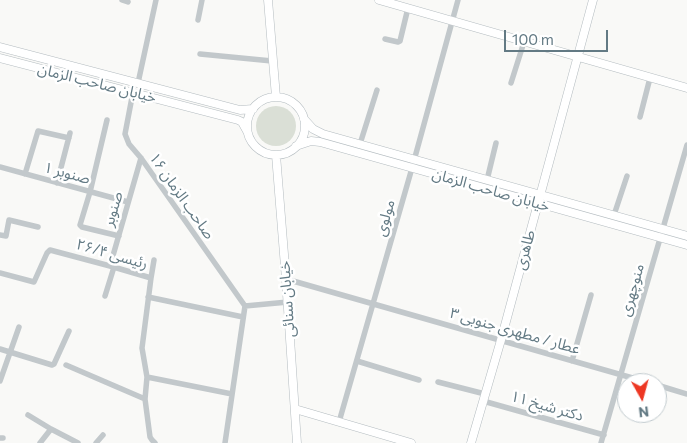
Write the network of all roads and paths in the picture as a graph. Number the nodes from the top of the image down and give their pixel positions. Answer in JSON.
{"nodes":[{"id":1,"x":156,"y":0,"type":"edge"},
{"id":2,"x":202,"y":0,"type":"edge"},
{"id":3,"x":268,"y":0,"type":"edge"},
{"id":4,"x":379,"y":0,"type":"edge"},
{"id":5,"x":458,"y":0,"type":"edge"},
{"id":6,"x":593,"y":0,"type":"edge"},
{"id":7,"x":408,"y":8,"type":"junction"},
{"id":8,"x":198,"y":20,"type":"dead end"},
{"id":9,"x":452,"y":21,"type":"junction"},
{"id":10,"x":385,"y":39,"type":"dead end"},
{"id":11,"x":524,"y":42,"type":"junction"},
{"id":12,"x":0,"y":47,"type":"edge"},
{"id":13,"x":200,"y":54,"type":"dead end"},
{"id":14,"x":578,"y":57,"type":"junction"},
{"id":15,"x":0,"y":58,"type":"edge"},
{"id":16,"x":272,"y":61,"type":"junction"},
{"id":17,"x":650,"y":78,"type":"junction"},
{"id":18,"x":138,"y":83,"type":"junction"},
{"id":19,"x":511,"y":83,"type":"dead end"},
{"id":20,"x":687,"y":88,"type":"edge"},
{"id":21,"x":377,"y":90,"type":"dead end"},
{"id":22,"x":133,"y":92,"type":"junction"},
{"id":23,"x":276,"y":97,"type":"junction"},
{"id":24,"x":253,"y":109,"type":"junction"},
{"id":25,"x":640,"y":117,"type":"dead end"},
{"id":26,"x":304,"y":119,"type":"junction"},
{"id":27,"x":108,"y":120,"type":"dead end"},
{"id":28,"x":248,"y":130,"type":"junction"},
{"id":29,"x":496,"y":142,"type":"dead end"},
{"id":30,"x":360,"y":144,"type":"junction"},
{"id":31,"x":687,"y":145,"type":"edge"},
{"id":32,"x":296,"y":146,"type":"junction"},
{"id":33,"x":276,"y":155,"type":"junction"},
{"id":34,"x":141,"y":158,"type":"junction"},
{"id":35,"x":414,"y":159,"type":"junction"},
{"id":36,"x":685,"y":162,"type":"edge"},
{"id":37,"x":0,"y":167,"type":"edge"},
{"id":38,"x":412,"y":168,"type":"junction"},
{"id":39,"x":25,"y":174,"type":"junction"},
{"id":40,"x":627,"y":176,"type":"dead end"},
{"id":41,"x":487,"y":180,"type":"junction"},
{"id":42,"x":57,"y":183,"type":"junction"},
{"id":43,"x":90,"y":192,"type":"junction"},
{"id":44,"x":540,"y":194,"type":"junction"},
{"id":45,"x":128,"y":202,"type":"junction"},
{"id":46,"x":538,"y":203,"type":"junction"},
{"id":47,"x":614,"y":215,"type":"junction"},
{"id":48,"x":38,"y":227,"type":"dead end"},
{"id":49,"x":661,"y":233,"type":"junction"},
{"id":50,"x":0,"y":235,"type":"edge"},
{"id":51,"x":118,"y":236,"type":"junction"},
{"id":52,"x":687,"y":236,"type":"edge"},
{"id":53,"x":687,"y":244,"type":"edge"},
{"id":54,"x":154,"y":260,"type":"dead end"},
{"id":55,"x":112,"y":266,"type":"junction"},
{"id":56,"x":0,"y":272,"type":"edge"},
{"id":57,"x":151,"y":278,"type":"junction"},
{"id":58,"x":286,"y":279,"type":"junction"},
{"id":59,"x":591,"y":295,"type":"dead end"},
{"id":60,"x":105,"y":296,"type":"dead end"},
{"id":61,"x":148,"y":297,"type":"junction"},
{"id":62,"x":288,"y":302,"type":"junction"},
{"id":63,"x":373,"y":304,"type":"junction"},
{"id":64,"x":245,"y":306,"type":"junction"},
{"id":65,"x":244,"y":317,"type":"junction"},
{"id":66,"x":20,"y":327,"type":"dead end"},
{"id":67,"x":69,"y":331,"type":"dead end"},
{"id":68,"x":501,"y":340,"type":"junction"},
{"id":69,"x":0,"y":349,"type":"edge"},
{"id":70,"x":10,"y":352,"type":"junction"},
{"id":71,"x":572,"y":360,"type":"junction"},
{"id":72,"x":357,"y":361,"type":"junction"},
{"id":73,"x":66,"y":366,"type":"dead end"},
{"id":74,"x":622,"y":373,"type":"edge"},
{"id":75,"x":617,"y":374,"type":"edge"},
{"id":76,"x":147,"y":377,"type":"junction"},
{"id":77,"x":419,"y":380,"type":"dead end"},
{"id":78,"x":0,"y":381,"type":"edge"},
{"id":79,"x":438,"y":382,"type":"dead end"},
{"id":80,"x":667,"y":388,"type":"edge"},
{"id":81,"x":617,"y":389,"type":"edge"},
{"id":82,"x":232,"y":394,"type":"junction"},
{"id":83,"x":687,"y":394,"type":"edge"},
{"id":84,"x":484,"y":398,"type":"junction"},
{"id":85,"x":145,"y":399,"type":"junction"},
{"id":86,"x":295,"y":410,"type":"junction"},
{"id":87,"x":28,"y":416,"type":"dead end"},
{"id":88,"x":339,"y":422,"type":"junction"},
{"id":89,"x":50,"y":429,"type":"junction"},
{"id":90,"x":103,"y":435,"type":"dead end"},
{"id":91,"x":604,"y":435,"type":"junction"},
{"id":92,"x":40,"y":443,"type":"edge"},
{"id":93,"x":78,"y":443,"type":"edge"},
{"id":94,"x":96,"y":443,"type":"edge"},
{"id":95,"x":155,"y":443,"type":"edge"},
{"id":96,"x":225,"y":443,"type":"edge"},
{"id":97,"x":297,"y":443,"type":"edge"},
{"id":98,"x":411,"y":443,"type":"edge"},
{"id":99,"x":471,"y":443,"type":"edge"},
{"id":100,"x":601,"y":443,"type":"edge"}],
"edges":[{"from":1,"to":18,"type":"street"},
{"from":2,"to":8,"type":"street"},
{"from":3,"to":16,"type":"main road"},
{"from":4,"to":7,"type":"main road"},
{"from":5,"to":9,"type":"street","name":"مولوی"},
{"from":6,"to":14,"type":"main road","name":"طاهری"},
{"from":7,"to":9,"type":"main road"},
{"from":7,"to":10,"type":"street"},
{"from":9,"to":11,"type":"main road"},
{"from":9,"to":35,"type":"street","name":"مولوی"},
{"from":11,"to":14,"type":"main road"},
{"from":11,"to":19,"type":"street"},
{"from":12,"to":18,"type":"main road"},
{"from":13,"to":16,"type":"street"},
{"from":14,"to":17,"type":"main road"},
{"from":14,"to":44,"type":"main road","name":"طاهری"},
{"from":15,"to":22,"type":"main road","name":"خیابان صاحب الزمان"},
{"from":16,"to":23,"type":"main road"},
{"from":17,"to":20,"type":"main road"},
{"from":17,"to":25,"type":"street"},
{"from":18,"to":24,"type":"main road"},
{"from":21,"to":30,"type":"street"},
{"from":22,"to":28,"type":"main road","name":"خیابان صاحب الزمان"},
{"from":22,"to":34,"type":"street","name":"صاحب الزمان ۱۶"},
{"from":23,"to":24,"type":"main road"},
{"from":23,"to":26,"type":"main road"},
{"from":24,"to":28,"type":"main road"},
{"from":26,"to":30,"type":"main road","name":"خیابان صاحب الزمان"},
{"from":26,"to":32,"type":"main road"},
{"from":27,"to":43,"type":"street"},
{"from":28,"to":33,"type":"main road"},
{"from":29,"to":41,"type":"street"},
{"from":30,"to":35,"type":"main road","name":"خیابان صاحب الزمان"},
{"from":31,"to":36,"type":"street","name":"منوچهری"},
{"from":32,"to":33,"type":"main road"},
{"from":32,"to":38,"type":"main road","name":"خیابان صاحب الزمان"},
{"from":33,"to":58,"type":"main road","name":"خیابان سنائی"},
{"from":34,"to":45,"type":"street","name":"صنوبر"},
{"from":34,"to":64,"type":"street","name":"صاحب الزمان ۱۶"},
{"from":35,"to":38,"type":"street","name":"مولوی"},
{"from":35,"to":41,"type":"main road","name":"خیابان صاحب الزمان"},
{"from":36,"to":49,"type":"street","name":"منوچهری"},
{"from":37,"to":39,"type":"street","name":"صنوبر ۱"},
{"from":38,"to":46,"type":"main road","name":"خیابان صاحب الزمان"},
{"from":38,"to":63,"type":"street","name":"مولوی"},
{"from":39,"to":42,"type":"street","name":"صنوبر ۱"},
{"from":39,"to":42,"type":"street"},
{"from":40,"to":47,"type":"street"},
{"from":41,"to":44,"type":"main road","name":"خیابان صاحب الزمان"},
{"from":42,"to":43,"type":"street","name":"صنوبر ۱"},
{"from":43,"to":45,"type":"street","name":"صنوبر ۱"},
{"from":43,"to":51,"type":"street"},
{"from":44,"to":46,"type":"main road","name":"طاهری"},
{"from":44,"to":47,"type":"main road","name":"خیابان صاحب الزمان"},
{"from":45,"to":51,"type":"street","name":"صنوبر"},
{"from":46,"to":49,"type":"main road","name":"خیابان صاحب الزمان"},
{"from":46,"to":68,"type":"main road","name":"طاهری"},
{"from":47,"to":49,"type":"main road","name":"خیابان صاحب الزمان"},
{"from":48,"to":50,"type":"street"},
{"from":49,"to":52,"type":"main road","name":"خیابان صاحب الزمان"},
{"from":49,"to":53,"type":"main road","name":"خیابان صاحب الزمان"},
{"from":49,"to":74,"type":"street","name":"منوچهری"},
{"from":51,"to":55,"type":"street","name":"صنوبر"},
{"from":54,"to":57,"type":"street"},
{"from":55,"to":56,"type":"street","name":"رئیسی ۲۶/۴"},
{"from":55,"to":57,"type":"street","name":"رئیسی ۲۶/۴"},
{"from":55,"to":60,"type":"street","name":"صنوبر"},
{"from":57,"to":61,"type":"street","name":"رئیسی ۲۶/۴"},
{"from":58,"to":62,"type":"main road","name":"خیابان سنائی"},
{"from":58,"to":63,"type":"street","name":"عطار / مطهری جنوبی ۳"},
{"from":59,"to":71,"type":"street"},
{"from":61,"to":65,"type":"street"},
{"from":61,"to":76,"type":"street","name":"رئیسی ۲۶/۴"},
{"from":62,"to":64,"type":"street"},
{"from":62,"to":86,"type":"main road","name":"خیابان سنائی"},
{"from":63,"to":68,"type":"street","name":"عطار / مطهری جنوبی ۳"},
{"from":63,"to":72,"type":"street","name":"مولوی"},
{"from":64,"to":65,"type":"street"},
{"from":65,"to":82,"type":"street"},
{"from":66,"to":70,"type":"street"},
{"from":67,"to":70,"type":"street"},
{"from":68,"to":71,"type":"street","name":"عطار / مطهری جنوبی ۳"},
{"from":68,"to":84,"type":"main road","name":"طاهری"},
{"from":69,"to":70,"type":"street"},
{"from":70,"to":78,"type":"street"},
{"from":71,"to":75,"type":"street","name":"عطار / مطهری جنوبی ۳"},
{"from":72,"to":77,"type":"street"},
{"from":72,"to":88,"type":"street","name":"مولوی"},
{"from":73,"to":85,"type":"street"},
{"from":76,"to":82,"type":"street"},
{"from":76,"to":85,"type":"street","name":"رئیسی ۲۶/۴"},
{"from":79,"to":84,"type":"street","name":"دکتر شیخ ۱۱"},
{"from":80,"to":83,"type":"street"},
{"from":81,"to":91,"type":"street","name":"منوچهری"},
{"from":82,"to":96,"type":"street"},
{"from":84,"to":91,"type":"street","name":"دکتر شیخ ۱۱"},
{"from":84,"to":99,"type":"main road","name":"طاهری"},
{"from":85,"to":95,"type":"street","name":"رئیسی ۲۶/۴"},
{"from":86,"to":88,"type":"main road"},
{"from":86,"to":97,"type":"main road","name":"خیابان سنائی"},
{"from":87,"to":89,"type":"street"},
{"from":88,"to":98,"type":"main road"},
{"from":89,"to":92,"type":"street"},
{"from":89,"to":93,"type":"street"},
{"from":90,"to":94,"type":"street"},
{"from":91,"to":100,"type":"street","name":"منوچهری"}]}
